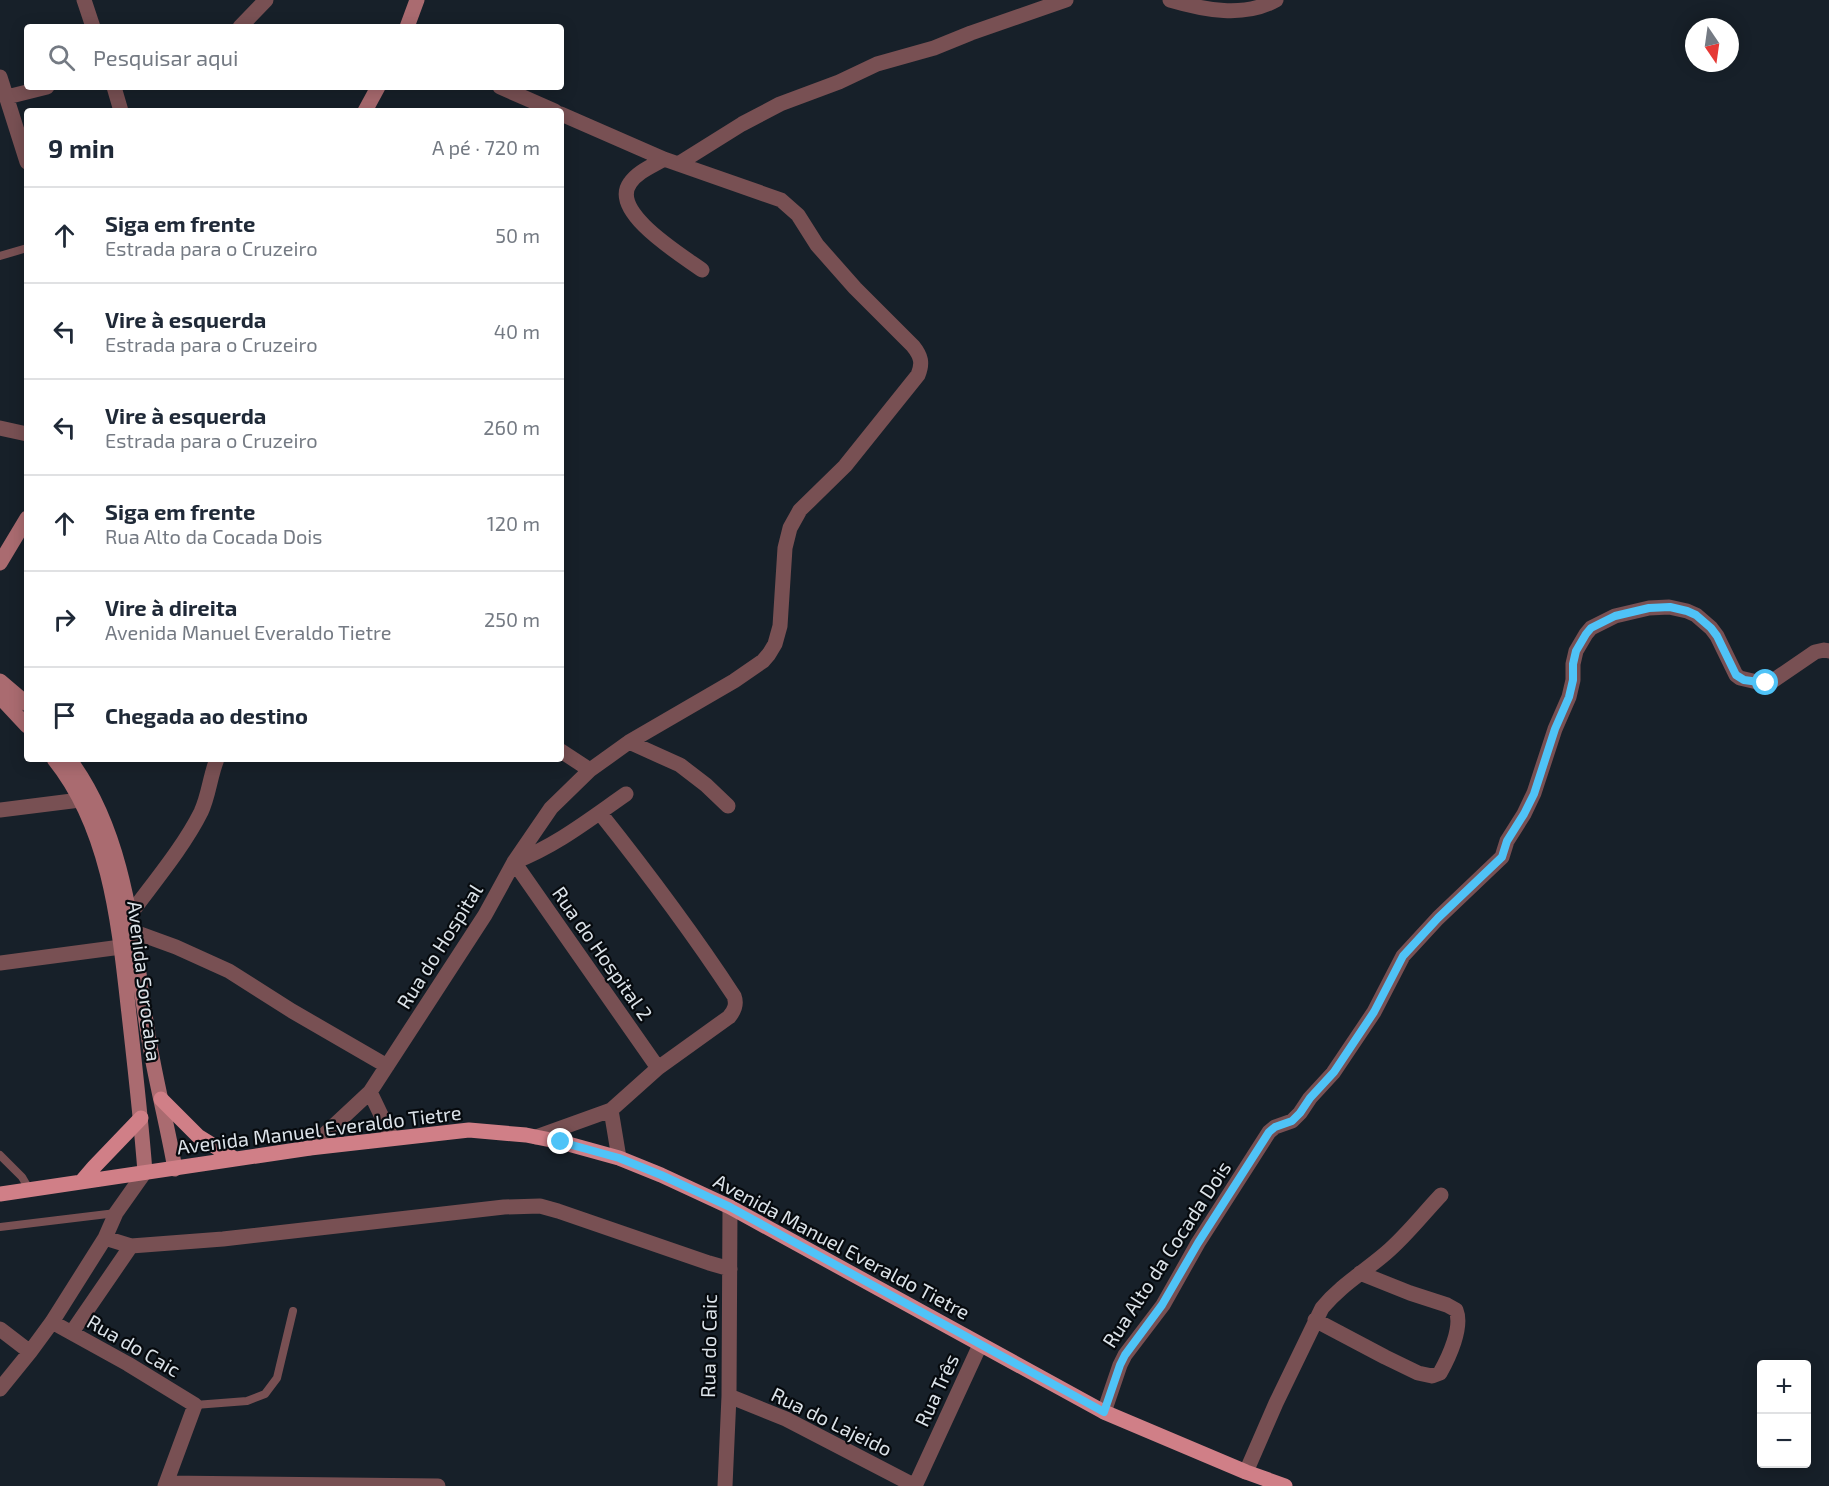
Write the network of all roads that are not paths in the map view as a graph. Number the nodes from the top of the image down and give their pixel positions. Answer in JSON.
{"nodes":[{"id":1,"x":84,"y":0,"type":"edge"},
{"id":2,"x":417,"y":0,"type":"edge"},
{"id":3,"x":1066,"y":0,"type":"edge"},
{"id":4,"x":1170,"y":0,"type":"edge"},
{"id":5,"x":1276,"y":0,"type":"edge"},
{"id":6,"x":262,"y":1,"type":"edge"},
{"id":7,"x":92,"y":24,"type":"edge"},
{"id":8,"x":243,"y":24,"type":"edge"},
{"id":9,"x":408,"y":24,"type":"edge"},
{"id":10,"x":0,"y":77,"type":"edge"},
{"id":11,"x":35,"y":90,"type":"edge"},
{"id":12,"x":115,"y":90,"type":"edge"},
{"id":13,"x":376,"y":90,"type":"edge"},
{"id":14,"x":510,"y":90,"type":"edge"},
{"id":15,"x":7,"y":97,"type":"junction"},
{"id":16,"x":121,"y":108,"type":"edge"},
{"id":17,"x":367,"y":108,"type":"edge"},
{"id":18,"x":548,"y":108,"type":"edge"},
{"id":19,"x":564,"y":115,"type":"edge"},
{"id":20,"x":24,"y":152,"type":"edge"},
{"id":21,"x":671,"y":161,"type":"junction"},
{"id":22,"x":24,"y":249,"type":"edge"},
{"id":23,"x":0,"y":256,"type":"edge"},
{"id":24,"x":702,"y":270,"type":"dead end"},
{"id":25,"x":0,"y":428,"type":"edge"},
{"id":26,"x":24,"y":433,"type":"edge"},
{"id":27,"x":24,"y":523,"type":"edge"},
{"id":28,"x":0,"y":564,"type":"edge"},
{"id":29,"x":1829,"y":651,"type":"edge"},
{"id":30,"x":0,"y":681,"type":"edge"},
{"id":31,"x":0,"y":697,"type":"edge"},
{"id":32,"x":24,"y":701,"type":"edge"},
{"id":33,"x":24,"y":723,"type":"edge"},
{"id":34,"x":629,"y":742,"type":"junction"},
{"id":35,"x":564,"y":753,"type":"edge"},
{"id":36,"x":216,"y":762,"type":"edge"},
{"id":37,"x":73,"y":765,"type":"edge"},
{"id":38,"x":590,"y":770,"type":"junction"},
{"id":39,"x":626,"y":794,"type":"dead end"},
{"id":40,"x":85,"y":797,"type":"junction"},
{"id":41,"x":728,"y":806,"type":"dead end"},
{"id":42,"x":0,"y":810,"type":"edge"},
{"id":43,"x":600,"y":813,"type":"junction"},
{"id":44,"x":514,"y":862,"type":"junction"},
{"id":45,"x":130,"y":923,"type":"junction"},
{"id":46,"x":121,"y":947,"type":"junction"},
{"id":47,"x":0,"y":963,"type":"edge"},
{"id":48,"x":387,"y":1066,"type":"junction"},
{"id":49,"x":657,"y":1068,"type":"junction"},
{"id":50,"x":370,"y":1092,"type":"junction"},
{"id":51,"x":161,"y":1099,"type":"junction"},
{"id":52,"x":611,"y":1110,"type":"junction"},
{"id":53,"x":141,"y":1118,"type":"junction"},
{"id":54,"x":536,"y":1137,"type":"junction"},
{"id":55,"x":392,"y":1138,"type":"junction"},
{"id":56,"x":310,"y":1148,"type":"junction"},
{"id":57,"x":0,"y":1155,"type":"edge"},
{"id":58,"x":619,"y":1158,"type":"junction"},
{"id":59,"x":235,"y":1159,"type":"junction"},
{"id":60,"x":175,"y":1169,"type":"junction"},
{"id":61,"x":146,"y":1172,"type":"junction"},
{"id":62,"x":82,"y":1181,"type":"junction"},
{"id":63,"x":28,"y":1189,"type":"junction"},
{"id":64,"x":0,"y":1194,"type":"edge"},
{"id":65,"x":1441,"y":1195,"type":"dead end"},
{"id":66,"x":730,"y":1207,"type":"junction"},
{"id":67,"x":116,"y":1213,"type":"junction"},
{"id":68,"x":0,"y":1227,"type":"edge"},
{"id":69,"x":105,"y":1238,"type":"junction"},
{"id":70,"x":131,"y":1246,"type":"junction"},
{"id":71,"x":730,"y":1269,"type":"junction"},
{"id":72,"x":1360,"y":1273,"type":"junction"},
{"id":73,"x":293,"y":1311,"type":"dead end"},
{"id":74,"x":1315,"y":1320,"type":"junction"},
{"id":75,"x":52,"y":1322,"type":"junction"},
{"id":76,"x":0,"y":1329,"type":"edge"},
{"id":77,"x":72,"y":1332,"type":"junction"},
{"id":78,"x":980,"y":1345,"type":"junction"},
{"id":79,"x":30,"y":1352,"type":"junction"},
{"id":80,"x":0,"y":1389,"type":"edge"},
{"id":81,"x":729,"y":1396,"type":"junction"},
{"id":82,"x":195,"y":1405,"type":"junction"},
{"id":83,"x":1104,"y":1412,"type":"junction"},
{"id":84,"x":1246,"y":1472,"type":"junction"},
{"id":85,"x":165,"y":1485,"type":"edge"},
{"id":86,"x":381,"y":1485,"type":"edge"},
{"id":87,"x":273,"y":1486,"type":"edge"},
{"id":88,"x":438,"y":1486,"type":"edge"},
{"id":89,"x":725,"y":1486,"type":"edge"},
{"id":90,"x":736,"y":1486,"type":"edge"},
{"id":91,"x":915,"y":1486,"type":"edge"},
{"id":92,"x":1285,"y":1486,"type":"edge"}],
"edges":[{"from":1,"to":7,"type":"street"},
{"from":2,"to":9,"type":"street"},
{"from":3,"to":21,"type":"street"},
{"from":4,"to":5,"type":"street"},
{"from":6,"to":8,"type":"street"},
{"from":10,"to":15,"type":"street"},
{"from":11,"to":15,"type":"street"},
{"from":12,"to":16,"type":"street"},
{"from":13,"to":17,"type":"street"},
{"from":14,"to":18,"type":"street"},
{"from":15,"to":20,"type":"street"},
{"from":19,"to":21,"type":"street"},
{"from":21,"to":24,"type":"street"},
{"from":21,"to":34,"type":"street","name":"Rua do Hospital"},
{"from":22,"to":23,"type":"lane"},
{"from":25,"to":26,"type":"street"},
{"from":27,"to":28,"type":"street"},
{"from":29,"to":83,"type":"street","name":"Rua Alto da Cocada Dois"},
{"from":30,"to":32,"type":"street"},
{"from":31,"to":33,"type":"street"},
{"from":34,"to":38,"type":"street","name":"Rua do Hospital"},
{"from":34,"to":41,"type":"street"},
{"from":35,"to":38,"type":"street"},
{"from":36,"to":45,"type":"street"},
{"from":37,"to":40,"type":"street"},
{"from":38,"to":44,"type":"street","name":"Rua do Hospital"},
{"from":39,"to":43,"type":"street"},
{"from":40,"to":42,"type":"street"},
{"from":40,"to":45,"type":"street","name":"Avenida Sorocaba"},
{"from":40,"to":46,"type":"street","name":"Avenida Sorocaba"},
{"from":43,"to":44,"type":"street"},
{"from":43,"to":49,"type":"street"},
{"from":44,"to":48,"type":"street","name":"Rua do Hospital"},
{"from":44,"to":49,"type":"street","name":"Rua do Hospital 2"},
{"from":45,"to":48,"type":"street","name":"Avenida Sorocaba"},
{"from":45,"to":51,"type":"street","name":"Avenida Sorocaba"},
{"from":46,"to":47,"type":"street"},
{"from":46,"to":53,"type":"street","name":"Avenida Sorocaba"},
{"from":48,"to":50,"type":"street","name":"Rua do Hospital"},
{"from":49,"to":52,"type":"street"},
{"from":50,"to":55,"type":"street"},
{"from":50,"to":56,"type":"street","name":"Rua do Hospital"},
{"from":51,"to":59,"type":"main road"},
{"from":51,"to":60,"type":"street","name":"Avenida Sorocaba"},
{"from":52,"to":54,"type":"street"},
{"from":52,"to":58,"type":"street"},
{"from":53,"to":61,"type":"street","name":"Avenida Sorocaba"},
{"from":53,"to":62,"type":"main road"},
{"from":54,"to":55,"type":"main road","name":"Avenida Manuel Everaldo Tietre"},
{"from":54,"to":58,"type":"main road","name":"Avenida Manuel Everaldo Tietre"},
{"from":55,"to":56,"type":"main road","name":"Avenida Manuel Everaldo Tietre"},
{"from":56,"to":59,"type":"main road","name":"Avenida Manuel Everaldo Tietre"},
{"from":57,"to":63,"type":"lane"},
{"from":58,"to":66,"type":"main road","name":"Avenida Manuel Everaldo Tietre"},
{"from":59,"to":60,"type":"main road","name":"Avenida Manuel Everaldo Tietre"},
{"from":60,"to":61,"type":"main road","name":"Avenida Manuel Everaldo Tietre"},
{"from":61,"to":62,"type":"main road","name":"Avenida Manuel Everaldo Tietre"},
{"from":61,"to":67,"type":"street"},
{"from":62,"to":63,"type":"main road","name":"Avenida Manuel Everaldo Tietre"},
{"from":63,"to":64,"type":"main road","name":"Avenida Manuel Everaldo Tietre"},
{"from":65,"to":72,"type":"street"},
{"from":66,"to":71,"type":"street","name":"Rua do Caic"},
{"from":66,"to":78,"type":"main road","name":"Avenida Manuel Everaldo Tietre"},
{"from":67,"to":68,"type":"lane"},
{"from":67,"to":69,"type":"street"},
{"from":69,"to":70,"type":"street"},
{"from":69,"to":75,"type":"street"},
{"from":70,"to":71,"type":"street"},
{"from":70,"to":77,"type":"street"},
{"from":71,"to":81,"type":"street","name":"Rua do Caic"},
{"from":72,"to":74,"type":"street"},
{"from":72,"to":74,"type":"street"},
{"from":73,"to":82,"type":"lane"},
{"from":74,"to":84,"type":"street"},
{"from":75,"to":77,"type":"street","name":"Rua do Caic"},
{"from":75,"to":79,"type":"street"},
{"from":76,"to":79,"type":"street"},
{"from":77,"to":82,"type":"street","name":"Rua do Caic"},
{"from":78,"to":83,"type":"main road","name":"Avenida Manuel Everaldo Tietre"},
{"from":78,"to":91,"type":"street","name":"Rua Três"},
{"from":79,"to":80,"type":"street"},
{"from":81,"to":89,"type":"street","name":"Rua do Caic"},
{"from":81,"to":91,"type":"street","name":"Rua do Lajeido"},
{"from":82,"to":85,"type":"street"},
{"from":83,"to":84,"type":"main road","name":"Avenida Manuel Everaldo Tietre"},
{"from":84,"to":92,"type":"main road","name":"Avenida Manuel Everaldo Tietre"},
{"from":85,"to":87,"type":"street"},
{"from":86,"to":87,"type":"street"},
{"from":86,"to":88,"type":"street"},
{"from":89,"to":90,"type":"street"}]}
